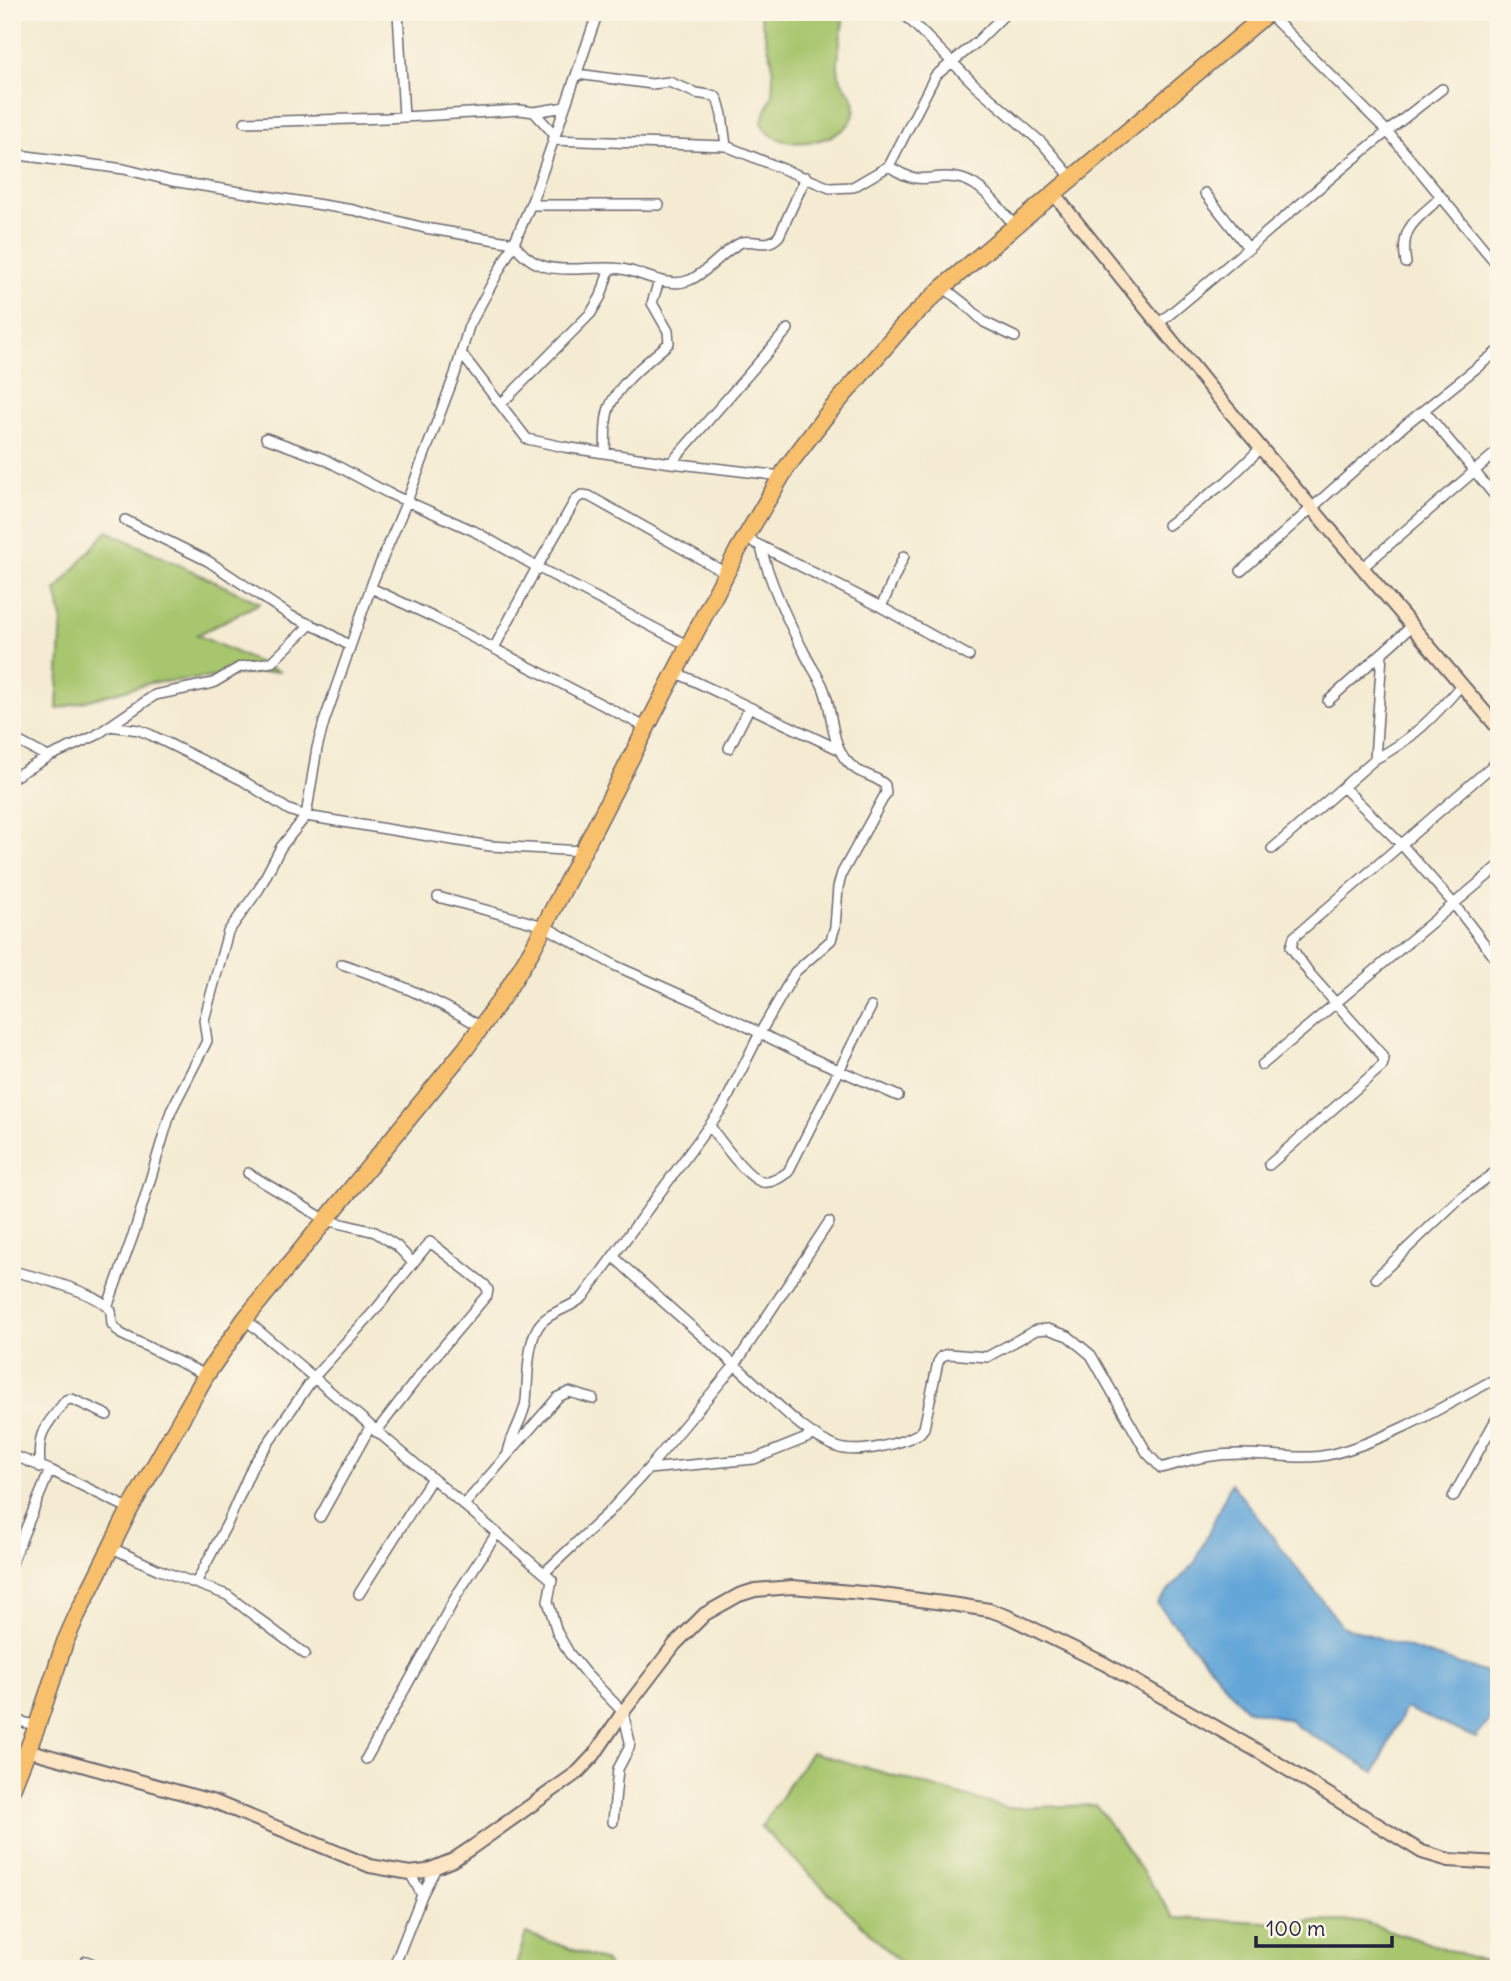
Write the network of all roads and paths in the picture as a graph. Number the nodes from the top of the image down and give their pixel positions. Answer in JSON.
{"nodes":[{"id":1,"x":398,"y":12,"type":"edge"},
{"id":2,"x":598,"y":12,"type":"edge"},
{"id":3,"x":902,"y":12,"type":"edge"},
{"id":4,"x":921,"y":12,"type":"edge"},
{"id":5,"x":1007,"y":12,"type":"edge"},
{"id":6,"x":1489,"y":12,"type":"edge"},
{"id":7,"x":1268,"y":13,"type":"edge"},
{"id":8,"x":912,"y":22,"type":"junction"},
{"id":9,"x":1499,"y":24,"type":"edge"},
{"id":10,"x":953,"y":61,"type":"junction"},
{"id":11,"x":577,"y":74,"type":"junction"},
{"id":12,"x":1442,"y":89,"type":"dead end"},
{"id":13,"x":565,"y":107,"type":"junction"},
{"id":14,"x":534,"y":112,"type":"junction"},
{"id":15,"x":404,"y":117,"type":"junction"},
{"id":16,"x":245,"y":122,"type":"dead end"},
{"id":17,"x":1387,"y":131,"type":"junction"},
{"id":18,"x":553,"y":137,"type":"junction"},
{"id":19,"x":726,"y":146,"type":"junction"},
{"id":20,"x":12,"y":154,"type":"edge"},
{"id":21,"x":889,"y":166,"type":"junction"},
{"id":22,"x":806,"y":177,"type":"junction"},
{"id":23,"x":1073,"y":179,"type":"junction"},
{"id":24,"x":1205,"y":192,"type":"dead end"},
{"id":25,"x":1054,"y":194,"type":"junction"},
{"id":26,"x":1441,"y":197,"type":"junction"},
{"id":27,"x":530,"y":205,"type":"junction"},
{"id":28,"x":659,"y":205,"type":"dead end"},
{"id":29,"x":1015,"y":226,"type":"junction"},
{"id":30,"x":514,"y":243,"type":"junction"},
{"id":31,"x":1249,"y":250,"type":"junction"},
{"id":32,"x":1406,"y":263,"type":"dead end"},
{"id":33,"x":1499,"y":267,"type":"edge"},
{"id":34,"x":610,"y":270,"type":"junction"},
{"id":35,"x":659,"y":281,"type":"junction"},
{"id":36,"x":943,"y":287,"type":"junction"},
{"id":37,"x":1158,"y":324,"type":"junction"},
{"id":38,"x":788,"y":329,"type":"dead end"},
{"id":39,"x":1015,"y":337,"type":"dead end"},
{"id":40,"x":1499,"y":350,"type":"edge"},
{"id":41,"x":461,"y":353,"type":"junction"},
{"id":42,"x":502,"y":403,"type":"junction"},
{"id":43,"x":1424,"y":410,"type":"junction"},
{"id":44,"x":266,"y":438,"type":"dead end"},
{"id":45,"x":1261,"y":448,"type":"junction"},
{"id":46,"x":1499,"y":450,"type":"edge"},
{"id":47,"x":605,"y":452,"type":"junction"},
{"id":48,"x":671,"y":463,"type":"junction"},
{"id":49,"x":1474,"y":471,"type":"junction"},
{"id":50,"x":782,"y":476,"type":"junction"},
{"id":51,"x":407,"y":501,"type":"junction"},
{"id":52,"x":1499,"y":501,"type":"edge"},
{"id":53,"x":1311,"y":506,"type":"junction"},
{"id":54,"x":125,"y":520,"type":"dead end"},
{"id":55,"x":1168,"y":525,"type":"dead end"},
{"id":56,"x":745,"y":538,"type":"junction"},
{"id":57,"x":761,"y":548,"type":"junction"},
{"id":58,"x":904,"y":556,"type":"dead end"},
{"id":59,"x":537,"y":567,"type":"junction"},
{"id":60,"x":1363,"y":567,"type":"junction"},
{"id":61,"x":1241,"y":571,"type":"dead end"},
{"id":62,"x":726,"y":573,"type":"junction"},
{"id":63,"x":371,"y":589,"type":"junction"},
{"id":64,"x":881,"y":607,"type":"junction"},
{"id":65,"x":311,"y":624,"type":"junction"},
{"id":66,"x":1412,"y":626,"type":"junction"},
{"id":67,"x":350,"y":646,"type":"junction"},
{"id":68,"x":689,"y":646,"type":"junction"},
{"id":69,"x":494,"y":648,"type":"junction"},
{"id":70,"x":1382,"y":654,"type":"junction"},
{"id":71,"x":970,"y":656,"type":"dead end"},
{"id":72,"x":675,"y":672,"type":"junction"},
{"id":73,"x":1462,"y":684,"type":"junction"},
{"id":74,"x":1328,"y":701,"type":"dead end"},
{"id":75,"x":749,"y":708,"type":"junction"},
{"id":76,"x":110,"y":726,"type":"junction"},
{"id":77,"x":647,"y":728,"type":"junction"},
{"id":78,"x":1499,"y":729,"type":"edge"},
{"id":79,"x":12,"y":738,"type":"edge"},
{"id":80,"x":729,"y":748,"type":"dead end"},
{"id":81,"x":838,"y":749,"type":"junction"},
{"id":82,"x":48,"y":757,"type":"junction"},
{"id":83,"x":1375,"y":759,"type":"junction"},
{"id":84,"x":1499,"y":760,"type":"edge"},
{"id":85,"x":12,"y":778,"type":"edge"},
{"id":86,"x":1343,"y":788,"type":"junction"},
{"id":87,"x":306,"y":816,"type":"junction"},
{"id":88,"x":1402,"y":845,"type":"junction"},
{"id":89,"x":1272,"y":849,"type":"dead end"},
{"id":90,"x":583,"y":850,"type":"junction"},
{"id":91,"x":1499,"y":866,"type":"edge"},
{"id":92,"x":438,"y":897,"type":"dead end"},
{"id":93,"x":1453,"y":903,"type":"junction"},
{"id":94,"x":544,"y":926,"type":"junction"},
{"id":95,"x":1499,"y":963,"type":"edge"},
{"id":96,"x":342,"y":964,"type":"dead end"},
{"id":97,"x":1336,"y":1003,"type":"junction"},
{"id":98,"x":871,"y":1007,"type":"dead end"},
{"id":99,"x":481,"y":1027,"type":"junction"},
{"id":100,"x":760,"y":1034,"type":"junction"},
{"id":101,"x":1262,"y":1065,"type":"dead end"},
{"id":102,"x":841,"y":1071,"type":"junction"},
{"id":103,"x":898,"y":1096,"type":"dead end"},
{"id":104,"x":710,"y":1126,"type":"junction"},
{"id":105,"x":1269,"y":1165,"type":"dead end"},
{"id":106,"x":1499,"y":1169,"type":"edge"},
{"id":107,"x":248,"y":1173,"type":"dead end"},
{"id":108,"x":326,"y":1220,"type":"junction"},
{"id":109,"x":829,"y":1222,"type":"dead end"},
{"id":110,"x":613,"y":1256,"type":"junction"},
{"id":111,"x":412,"y":1262,"type":"junction"},
{"id":112,"x":12,"y":1271,"type":"edge"},
{"id":113,"x":1376,"y":1278,"type":"dead end"},
{"id":114,"x":108,"y":1305,"type":"junction"},
{"id":115,"x":244,"y":1319,"type":"junction"},
{"id":116,"x":735,"y":1365,"type":"junction"},
{"id":117,"x":206,"y":1375,"type":"junction"},
{"id":118,"x":314,"y":1377,"type":"junction"},
{"id":119,"x":1499,"y":1377,"type":"edge"},
{"id":120,"x":593,"y":1399,"type":"dead end"},
{"id":121,"x":1499,"y":1414,"type":"edge"},
{"id":122,"x":107,"y":1415,"type":"dead end"},
{"id":123,"x":373,"y":1429,"type":"junction"},
{"id":124,"x":814,"y":1435,"type":"junction"},
{"id":125,"x":509,"y":1452,"type":"junction"},
{"id":126,"x":12,"y":1455,"type":"edge"},
{"id":127,"x":45,"y":1469,"type":"junction"},
{"id":128,"x":648,"y":1469,"type":"junction"},
{"id":129,"x":432,"y":1478,"type":"junction"},
{"id":130,"x":1453,"y":1497,"type":"dead end"},
{"id":131,"x":464,"y":1504,"type":"junction"},
{"id":132,"x":130,"y":1509,"type":"junction"},
{"id":133,"x":320,"y":1517,"type":"dead end"},
{"id":134,"x":497,"y":1533,"type":"junction"},
{"id":135,"x":15,"y":1546,"type":"edge"},
{"id":136,"x":110,"y":1547,"type":"junction"},
{"id":137,"x":12,"y":1562,"type":"edge"},
{"id":138,"x":545,"y":1573,"type":"junction"},
{"id":139,"x":196,"y":1583,"type":"junction"},
{"id":140,"x":359,"y":1594,"type":"dead end"},
{"id":141,"x":305,"y":1654,"type":"dead end"},
{"id":142,"x":623,"y":1712,"type":"junction"},
{"id":143,"x":12,"y":1719,"type":"edge"},
{"id":144,"x":37,"y":1726,"type":"junction"},
{"id":145,"x":27,"y":1750,"type":"junction"},
{"id":146,"x":366,"y":1759,"type":"dead end"},
{"id":147,"x":12,"y":1789,"type":"edge"},
{"id":148,"x":613,"y":1822,"type":"dead end"},
{"id":149,"x":1499,"y":1863,"type":"edge"},
{"id":150,"x":436,"y":1868,"type":"junction"},
{"id":151,"x":410,"y":1873,"type":"junction"},
{"id":152,"x":422,"y":1895,"type":"junction"},
{"id":153,"x":86,"y":1961,"type":"dead end"},
{"id":154,"x":105,"y":1969,"type":"edge"},
{"id":155,"x":393,"y":1969,"type":"edge"}],
"edges":[{"from":1,"to":15,"type":"street"},
{"from":2,"to":11,"type":"street"},
{"from":3,"to":8,"type":"street"},
{"from":4,"to":8,"type":"street"},
{"from":5,"to":10,"type":"street"},
{"from":6,"to":9,"type":"street"},
{"from":7,"to":17,"type":"street"},
{"from":7,"to":23,"type":"highway"},
{"from":8,"to":10,"type":"street"},
{"from":10,"to":21,"type":"street"},
{"from":10,"to":23,"type":"street"},
{"from":11,"to":13,"type":"street"},
{"from":11,"to":19,"type":"street"},
{"from":12,"to":17,"type":"street"},
{"from":13,"to":14,"type":"street"},
{"from":13,"to":18,"type":"street"},
{"from":14,"to":15,"type":"street"},
{"from":14,"to":18,"type":"street"},
{"from":15,"to":16,"type":"street"},
{"from":17,"to":26,"type":"street"},
{"from":17,"to":31,"type":"street"},
{"from":18,"to":19,"type":"street"},
{"from":18,"to":27,"type":"street"},
{"from":19,"to":22,"type":"street"},
{"from":20,"to":30,"type":"street"},
{"from":21,"to":22,"type":"street"},
{"from":21,"to":29,"type":"street"},
{"from":22,"to":35,"type":"street"},
{"from":23,"to":25,"type":"highway"},
{"from":24,"to":31,"type":"street"},
{"from":25,"to":29,"type":"highway"},
{"from":25,"to":37,"type":"street"},
{"from":26,"to":32,"type":"street"},
{"from":26,"to":33,"type":"street"},
{"from":27,"to":28,"type":"street"},
{"from":27,"to":30,"type":"street"},
{"from":29,"to":36,"type":"highway"},
{"from":30,"to":34,"type":"street"},
{"from":30,"to":41,"type":"street"},
{"from":31,"to":37,"type":"street"},
{"from":34,"to":35,"type":"street"},
{"from":34,"to":42,"type":"street"},
{"from":35,"to":47,"type":"street"},
{"from":36,"to":39,"type":"street"},
{"from":36,"to":50,"type":"highway"},
{"from":37,"to":45,"type":"street"},
{"from":38,"to":48,"type":"street"},
{"from":40,"to":43,"type":"street"},
{"from":41,"to":42,"type":"street"},
{"from":41,"to":51,"type":"street"},
{"from":42,"to":47,"type":"street"},
{"from":43,"to":49,"type":"street"},
{"from":43,"to":53,"type":"street"},
{"from":44,"to":51,"type":"street"},
{"from":45,"to":53,"type":"street"},
{"from":45,"to":55,"type":"street"},
{"from":46,"to":49,"type":"street"},
{"from":47,"to":48,"type":"street"},
{"from":48,"to":50,"type":"street"},
{"from":49,"to":52,"type":"street"},
{"from":49,"to":60,"type":"street"},
{"from":50,"to":56,"type":"highway"},
{"from":51,"to":59,"type":"street"},
{"from":51,"to":63,"type":"street"},
{"from":53,"to":60,"type":"street"},
{"from":53,"to":61,"type":"street"},
{"from":54,"to":65,"type":"street"},
{"from":56,"to":57,"type":"street"},
{"from":56,"to":62,"type":"highway"},
{"from":57,"to":64,"type":"street"},
{"from":57,"to":81,"type":"street"},
{"from":58,"to":64,"type":"street"},
{"from":59,"to":62,"type":"street"},
{"from":59,"to":68,"type":"street"},
{"from":59,"to":69,"type":"street"},
{"from":60,"to":66,"type":"street"},
{"from":62,"to":68,"type":"highway"},
{"from":63,"to":67,"type":"street"},
{"from":63,"to":69,"type":"street"},
{"from":64,"to":71,"type":"street"},
{"from":65,"to":67,"type":"street"},
{"from":65,"to":76,"type":"street"},
{"from":66,"to":70,"type":"street"},
{"from":66,"to":73,"type":"street"},
{"from":67,"to":87,"type":"street"},
{"from":68,"to":72,"type":"highway"},
{"from":69,"to":77,"type":"street"},
{"from":70,"to":74,"type":"street"},
{"from":70,"to":83,"type":"street"},
{"from":72,"to":75,"type":"street"},
{"from":72,"to":77,"type":"highway"},
{"from":73,"to":78,"type":"street"},
{"from":73,"to":83,"type":"street"},
{"from":75,"to":80,"type":"street"},
{"from":75,"to":81,"type":"street"},
{"from":76,"to":82,"type":"street"},
{"from":76,"to":87,"type":"street"},
{"from":77,"to":90,"type":"highway"},
{"from":79,"to":82,"type":"street"},
{"from":81,"to":100,"type":"street"},
{"from":82,"to":85,"type":"street"},
{"from":83,"to":86,"type":"street"},
{"from":84,"to":88,"type":"street"},
{"from":86,"to":88,"type":"street"},
{"from":86,"to":89,"type":"street"},
{"from":87,"to":90,"type":"street"},
{"from":87,"to":114,"type":"street"},
{"from":88,"to":93,"type":"street"},
{"from":88,"to":97,"type":"street"},
{"from":90,"to":94,"type":"highway"},
{"from":91,"to":93,"type":"street"},
{"from":92,"to":94,"type":"street"},
{"from":93,"to":95,"type":"street"},
{"from":93,"to":97,"type":"street"},
{"from":94,"to":99,"type":"highway"},
{"from":94,"to":100,"type":"street"},
{"from":96,"to":99,"type":"street"},
{"from":97,"to":101,"type":"street"},
{"from":97,"to":105,"type":"street"},
{"from":98,"to":102,"type":"street"},
{"from":99,"to":108,"type":"highway"},
{"from":100,"to":102,"type":"street"},
{"from":100,"to":104,"type":"street"},
{"from":102,"to":103,"type":"street"},
{"from":102,"to":104,"type":"street"},
{"from":104,"to":110,"type":"street"},
{"from":106,"to":113,"type":"street"},
{"from":107,"to":108,"type":"street"},
{"from":108,"to":111,"type":"street"},
{"from":108,"to":115,"type":"highway"},
{"from":109,"to":116,"type":"street"},
{"from":110,"to":116,"type":"street"},
{"from":110,"to":125,"type":"street"},
{"from":111,"to":118,"type":"street"},
{"from":111,"to":123,"type":"street"},
{"from":112,"to":114,"type":"street"},
{"from":114,"to":117,"type":"street"},
{"from":115,"to":117,"type":"highway"},
{"from":115,"to":118,"type":"street"},
{"from":116,"to":124,"type":"street"},
{"from":116,"to":128,"type":"street"},
{"from":117,"to":132,"type":"highway"},
{"from":118,"to":123,"type":"street"},
{"from":118,"to":139,"type":"street"},
{"from":119,"to":124,"type":"street"},
{"from":120,"to":125,"type":"street"},
{"from":121,"to":130,"type":"street"},
{"from":122,"to":127,"type":"street"},
{"from":123,"to":129,"type":"street"},
{"from":123,"to":133,"type":"street"},
{"from":124,"to":128,"type":"street"},
{"from":125,"to":131,"type":"street"},
{"from":126,"to":127,"type":"street"},
{"from":127,"to":132,"type":"street"},
{"from":127,"to":135,"type":"street"},
{"from":128,"to":138,"type":"street"},
{"from":129,"to":131,"type":"street"},
{"from":129,"to":140,"type":"street"},
{"from":131,"to":134,"type":"street"},
{"from":132,"to":136,"type":"highway"},
{"from":134,"to":138,"type":"street"},
{"from":134,"to":146,"type":"street"},
{"from":135,"to":137,"type":"street"},
{"from":136,"to":139,"type":"street"},
{"from":136,"to":144,"type":"highway"},
{"from":138,"to":142,"type":"street"},
{"from":139,"to":141,"type":"street"},
{"from":142,"to":148,"type":"street"},
{"from":142,"to":149,"type":"street"},
{"from":142,"to":150,"type":"street"},
{"from":143,"to":144,"type":"street"},
{"from":144,"to":145,"type":"highway"},
{"from":145,"to":147,"type":"highway"},
{"from":145,"to":151,"type":"street"},
{"from":150,"to":151,"type":"street"},
{"from":150,"to":152,"type":"street"},
{"from":151,"to":152,"type":"street"},
{"from":152,"to":155,"type":"street"},
{"from":153,"to":154,"type":"street"}]}
